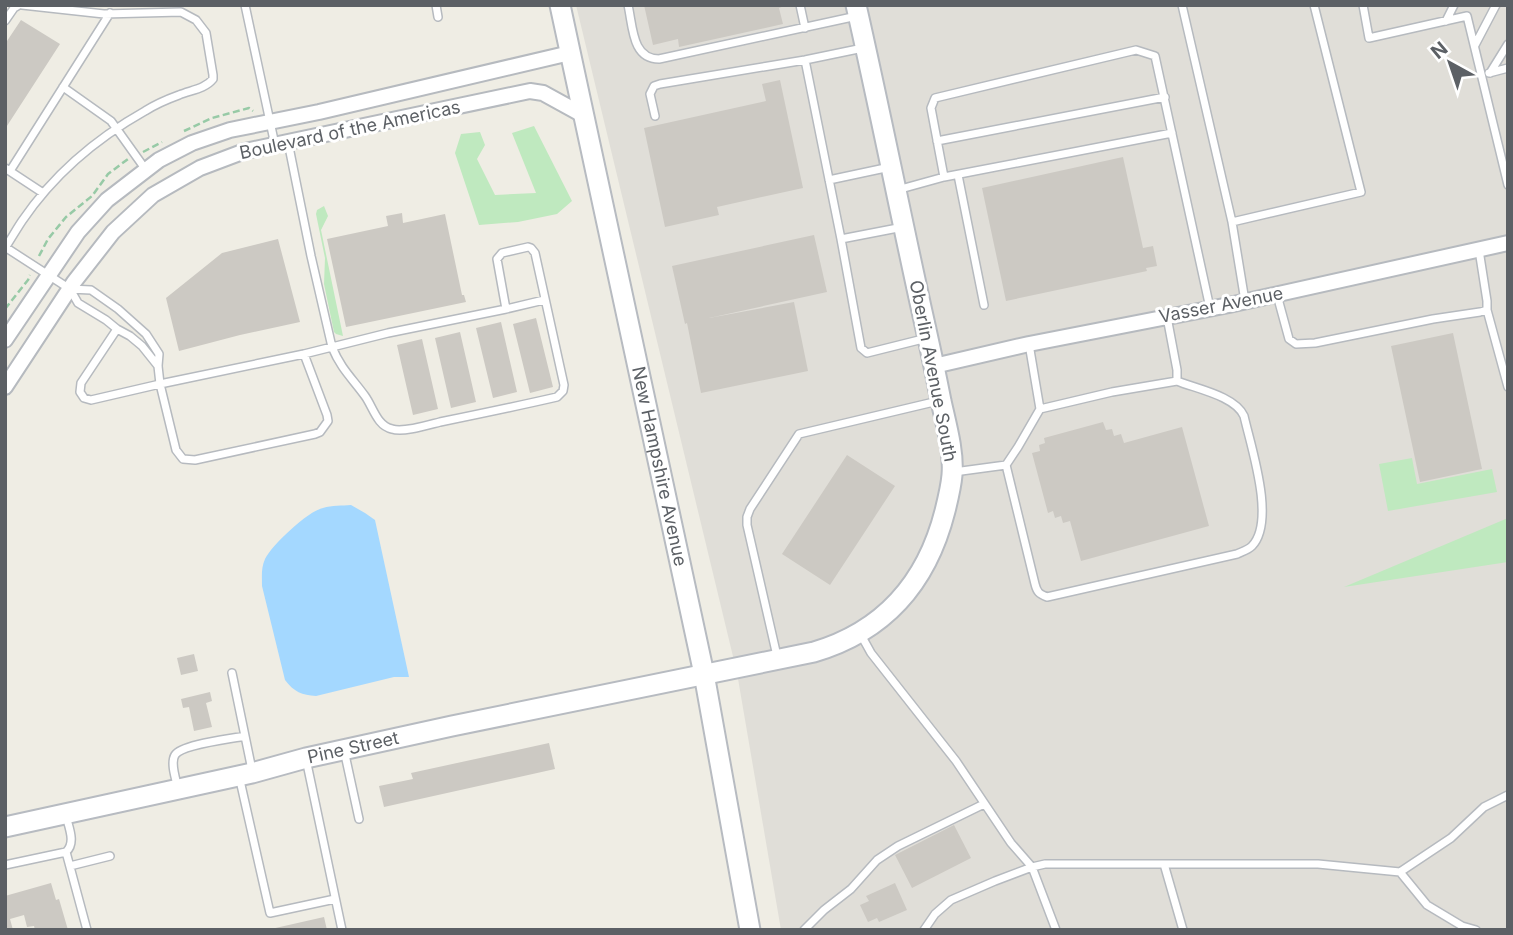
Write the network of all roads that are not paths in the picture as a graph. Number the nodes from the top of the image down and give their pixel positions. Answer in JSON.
{"nodes":[{"id":1,"x":21,"y":5,"type":"edge"},
{"id":2,"x":245,"y":5,"type":"edge"},
{"id":3,"x":436,"y":5,"type":"edge"},
{"id":4,"x":560,"y":5,"type":"edge"},
{"id":5,"x":628,"y":5,"type":"edge"},
{"id":6,"x":800,"y":5,"type":"edge"},
{"id":7,"x":1182,"y":5,"type":"edge"},
{"id":8,"x":1314,"y":5,"type":"edge"},
{"id":9,"x":1363,"y":5,"type":"edge"},
{"id":10,"x":1454,"y":5,"type":"edge"},
{"id":11,"x":1496,"y":5,"type":"edge"},
{"id":12,"x":857,"y":10,"type":"edge"},
{"id":13,"x":110,"y":13,"type":"junction"},
{"id":14,"x":438,"y":17,"type":"dead end"},
{"id":15,"x":5,"y":21,"type":"edge"},
{"id":16,"x":1446,"y":21,"type":"junction"},
{"id":17,"x":805,"y":28,"type":"junction"},
{"id":18,"x":1508,"y":44,"type":"edge"},
{"id":19,"x":1474,"y":46,"type":"junction"},
{"id":20,"x":866,"y":48,"type":"junction"},
{"id":21,"x":570,"y":53,"type":"junction"},
{"id":22,"x":805,"y":60,"type":"junction"},
{"id":23,"x":1508,"y":68,"type":"edge"},
{"id":24,"x":1490,"y":73,"type":"junction"},
{"id":25,"x":1481,"y":75,"type":"junction"},
{"id":26,"x":63,"y":88,"type":"junction"},
{"id":27,"x":1165,"y":97,"type":"junction"},
{"id":28,"x":583,"y":116,"type":"junction"},
{"id":29,"x":654,"y":116,"type":"dead end"},
{"id":30,"x":271,"y":122,"type":"junction"},
{"id":31,"x":117,"y":128,"type":"junction"},
{"id":32,"x":1172,"y":133,"type":"junction"},
{"id":33,"x":937,"y":141,"type":"junction"},
{"id":34,"x":282,"y":144,"type":"junction"},
{"id":35,"x":892,"y":167,"type":"junction"},
{"id":36,"x":8,"y":169,"type":"edge"},
{"id":37,"x":146,"y":170,"type":"junction"},
{"id":38,"x":958,"y":175,"type":"junction"},
{"id":39,"x":944,"y":177,"type":"junction"},
{"id":40,"x":830,"y":180,"type":"junction"},
{"id":41,"x":1508,"y":185,"type":"edge"},
{"id":42,"x":896,"y":190,"type":"junction"},
{"id":43,"x":43,"y":193,"type":"junction"},
{"id":44,"x":1232,"y":222,"type":"junction"},
{"id":45,"x":904,"y":228,"type":"junction"},
{"id":46,"x":841,"y":239,"type":"junction"},
{"id":47,"x":1508,"y":243,"type":"edge"},
{"id":48,"x":5,"y":248,"type":"edge"},
{"id":49,"x":1479,"y":250,"type":"junction"},
{"id":50,"x":48,"y":276,"type":"junction"},
{"id":51,"x":70,"y":289,"type":"junction"},
{"id":52,"x":1277,"y":294,"type":"junction"},
{"id":53,"x":544,"y":300,"type":"junction"},
{"id":54,"x":1245,"y":301,"type":"junction"},
{"id":55,"x":984,"y":305,"type":"dead end"},
{"id":56,"x":1210,"y":308,"type":"junction"},
{"id":57,"x":506,"y":309,"type":"junction"},
{"id":58,"x":1487,"y":310,"type":"junction"},
{"id":59,"x":1166,"y":316,"type":"junction"},
{"id":60,"x":117,"y":329,"type":"junction"},
{"id":61,"x":928,"y":337,"type":"junction"},
{"id":62,"x":5,"y":340,"type":"edge"},
{"id":63,"x":1030,"y":344,"type":"junction"},
{"id":64,"x":332,"y":347,"type":"junction"},
{"id":65,"x":304,"y":354,"type":"junction"},
{"id":66,"x":158,"y":366,"type":"junction"},
{"id":67,"x":934,"y":366,"type":"junction"},
{"id":68,"x":1177,"y":381,"type":"junction"},
{"id":69,"x":160,"y":384,"type":"junction"},
{"id":70,"x":5,"y":387,"type":"edge"},
{"id":71,"x":1508,"y":387,"type":"edge"},
{"id":72,"x":941,"y":400,"type":"junction"},
{"id":73,"x":1040,"y":409,"type":"junction"},
{"id":74,"x":1006,"y":465,"type":"junction"},
{"id":75,"x":952,"y":472,"type":"junction"},
{"id":76,"x":860,"y":633,"type":"junction"},
{"id":77,"x":778,"y":660,"type":"junction"},
{"id":78,"x":232,"y":673,"type":"dead end"},
{"id":79,"x":704,"y":674,"type":"junction"},
{"id":80,"x":245,"y":736,"type":"junction"},
{"id":81,"x":344,"y":749,"type":"junction"},
{"id":82,"x":306,"y":758,"type":"junction"},
{"id":83,"x":246,"y":774,"type":"junction"},
{"id":84,"x":178,"y":789,"type":"junction"},
{"id":85,"x":1508,"y":795,"type":"edge"},
{"id":86,"x":984,"y":804,"type":"junction"},
{"id":87,"x":66,"y":814,"type":"junction"},
{"id":88,"x":359,"y":819,"type":"dead end"},
{"id":89,"x":5,"y":827,"type":"edge"},
{"id":90,"x":66,"y":852,"type":"junction"},
{"id":91,"x":110,"y":856,"type":"dead end"},
{"id":92,"x":1164,"y":864,"type":"junction"},
{"id":93,"x":5,"y":865,"type":"edge"},
{"id":94,"x":70,"y":866,"type":"junction"},
{"id":95,"x":1032,"y":867,"type":"junction"},
{"id":96,"x":1400,"y":872,"type":"junction"},
{"id":97,"x":335,"y":899,"type":"junction"},
{"id":98,"x":87,"y":930,"type":"edge"},
{"id":99,"x":342,"y":930,"type":"edge"},
{"id":100,"x":750,"y":930,"type":"edge"},
{"id":101,"x":804,"y":930,"type":"edge"},
{"id":102,"x":924,"y":930,"type":"edge"},
{"id":103,"x":1056,"y":930,"type":"edge"},
{"id":104,"x":1183,"y":930,"type":"edge"},
{"id":105,"x":1476,"y":930,"type":"edge"}],
"edges":[{"from":1,"to":13,"type":"lane"},
{"from":1,"to":15,"type":"lane"},
{"from":2,"to":30,"type":"lane"},
{"from":3,"to":14,"type":"lane"},
{"from":4,"to":21,"type":"street","name":"New Hampshire Avenue"},
{"from":5,"to":17,"type":"lane"},
{"from":6,"to":17,"type":"lane"},
{"from":7,"to":44,"type":"lane"},
{"from":8,"to":44,"type":"lane"},
{"from":9,"to":16,"type":"lane"},
{"from":10,"to":16,"type":"lane"},
{"from":11,"to":19,"type":"lane"},
{"from":12,"to":17,"type":"lane"},
{"from":12,"to":20,"type":"street","name":"Oberlin Avenue South"},
{"from":13,"to":26,"type":"lane"},
{"from":13,"to":31,"type":"lane"},
{"from":16,"to":19,"type":"lane"},
{"from":18,"to":24,"type":"lane"},
{"from":19,"to":25,"type":"lane"},
{"from":20,"to":22,"type":"lane"},
{"from":20,"to":35,"type":"street","name":"Oberlin Avenue South"},
{"from":21,"to":28,"type":"street","name":"New Hampshire Avenue"},
{"from":21,"to":30,"type":"street","name":"Boulevard of the Americas"},
{"from":22,"to":29,"type":"lane"},
{"from":22,"to":40,"type":"lane"},
{"from":23,"to":24,"type":"lane"},
{"from":24,"to":25,"type":"lane"},
{"from":25,"to":41,"type":"lane"},
{"from":26,"to":31,"type":"lane"},
{"from":26,"to":36,"type":"lane"},
{"from":27,"to":32,"type":"lane"},
{"from":27,"to":33,"type":"lane"},
{"from":27,"to":33,"type":"lane"},
{"from":28,"to":34,"type":"street","name":"Boulevard of the Americas"},
{"from":28,"to":79,"type":"street","name":"New Hampshire Avenue"},
{"from":30,"to":34,"type":"lane"},
{"from":30,"to":37,"type":"street","name":"Boulevard of the Americas"},
{"from":31,"to":37,"type":"lane"},
{"from":31,"to":43,"type":"lane"},
{"from":32,"to":38,"type":"lane"},
{"from":32,"to":56,"type":"lane"},
{"from":33,"to":39,"type":"lane"},
{"from":34,"to":51,"type":"street","name":"Boulevard of the Americas"},
{"from":34,"to":64,"type":"lane"},
{"from":35,"to":40,"type":"lane"},
{"from":35,"to":42,"type":"street","name":"Oberlin Avenue South"},
{"from":36,"to":43,"type":"lane"},
{"from":37,"to":50,"type":"street","name":"Boulevard of the Americas"},
{"from":38,"to":39,"type":"lane"},
{"from":38,"to":55,"type":"lane"},
{"from":39,"to":42,"type":"lane"},
{"from":40,"to":46,"type":"lane"},
{"from":42,"to":45,"type":"street","name":"Oberlin Avenue South"},
{"from":43,"to":48,"type":"lane"},
{"from":44,"to":54,"type":"lane"},
{"from":45,"to":46,"type":"lane"},
{"from":45,"to":61,"type":"street","name":"Oberlin Avenue South"},
{"from":46,"to":61,"type":"lane"},
{"from":47,"to":49,"type":"street","name":"Vasser Avenue"},
{"from":48,"to":50,"type":"lane"},
{"from":49,"to":52,"type":"street","name":"Vasser Avenue"},
{"from":49,"to":58,"type":"lane"},
{"from":50,"to":51,"type":"lane"},
{"from":50,"to":62,"type":"street","name":"Boulevard of the Americas"},
{"from":51,"to":60,"type":"lane"},
{"from":51,"to":66,"type":"lane"},
{"from":51,"to":70,"type":"street","name":"Boulevard of the Americas"},
{"from":52,"to":54,"type":"street","name":"Vasser Avenue"},
{"from":52,"to":58,"type":"lane"},
{"from":53,"to":57,"type":"lane"},
{"from":53,"to":57,"type":"lane"},
{"from":53,"to":64,"type":"lane"},
{"from":54,"to":56,"type":"street","name":"Vasser Avenue"},
{"from":56,"to":59,"type":"street","name":"Vasser Avenue"},
{"from":57,"to":64,"type":"lane"},
{"from":58,"to":71,"type":"lane"},
{"from":59,"to":63,"type":"street","name":"Vasser Avenue"},
{"from":59,"to":68,"type":"lane"},
{"from":60,"to":66,"type":"lane"},
{"from":60,"to":69,"type":"lane"},
{"from":61,"to":67,"type":"street","name":"Oberlin Avenue South"},
{"from":63,"to":67,"type":"street","name":"Vasser Avenue"},
{"from":63,"to":73,"type":"lane"},
{"from":64,"to":65,"type":"lane"},
{"from":65,"to":69,"type":"lane"},
{"from":65,"to":69,"type":"lane"},
{"from":66,"to":69,"type":"lane"},
{"from":67,"to":72,"type":"street","name":"Oberlin Avenue South"},
{"from":68,"to":73,"type":"lane"},
{"from":68,"to":74,"type":"lane"},
{"from":72,"to":75,"type":"street","name":"Oberlin Avenue South"},
{"from":72,"to":77,"type":"lane"},
{"from":73,"to":74,"type":"lane"},
{"from":74,"to":75,"type":"lane"},
{"from":75,"to":76,"type":"street","name":"Oberlin Avenue South"},
{"from":76,"to":77,"type":"street","name":"Oberlin Avenue South"},
{"from":76,"to":86,"type":"lane"},
{"from":77,"to":79,"type":"street","name":"Oberlin Avenue South"},
{"from":78,"to":80,"type":"lane"},
{"from":79,"to":81,"type":"street","name":"Pine Street"},
{"from":79,"to":100,"type":"street","name":"New Hampshire Avenue"},
{"from":80,"to":83,"type":"lane"},
{"from":80,"to":84,"type":"lane"},
{"from":81,"to":82,"type":"street","name":"Pine Street"},
{"from":81,"to":88,"type":"lane"},
{"from":82,"to":83,"type":"street","name":"Pine Street"},
{"from":82,"to":97,"type":"lane"},
{"from":83,"to":84,"type":"street","name":"Pine Street"},
{"from":83,"to":97,"type":"lane"},
{"from":84,"to":87,"type":"street","name":"Pine Street"},
{"from":85,"to":96,"type":"lane"},
{"from":86,"to":95,"type":"lane"},
{"from":86,"to":101,"type":"lane"},
{"from":87,"to":89,"type":"street","name":"Pine Street"},
{"from":87,"to":90,"type":"lane"},
{"from":90,"to":93,"type":"lane"},
{"from":90,"to":94,"type":"lane"},
{"from":91,"to":94,"type":"lane"},
{"from":92,"to":95,"type":"lane"},
{"from":92,"to":96,"type":"lane"},
{"from":92,"to":104,"type":"lane"},
{"from":94,"to":98,"type":"lane"},
{"from":95,"to":102,"type":"lane"},
{"from":95,"to":103,"type":"lane"},
{"from":96,"to":105,"type":"lane"},
{"from":97,"to":99,"type":"lane"}]}
